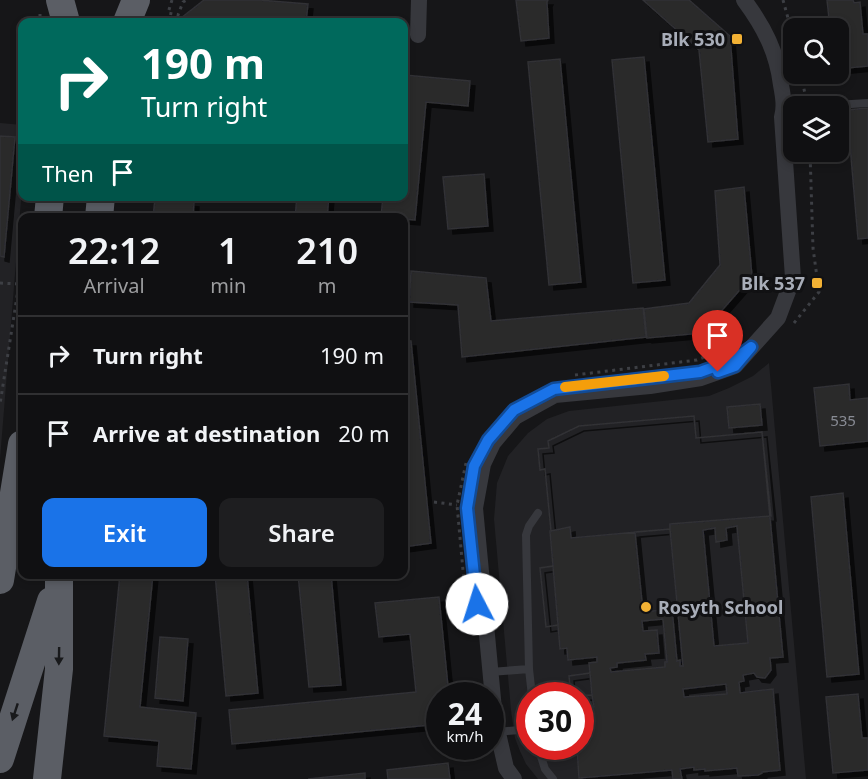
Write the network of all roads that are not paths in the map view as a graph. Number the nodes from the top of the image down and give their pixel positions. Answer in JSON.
{"nodes":[{"id":1,"x":60,"y":0,"type":"edge"},
{"id":2,"x":76,"y":0,"type":"edge"},
{"id":3,"x":122,"y":0,"type":"edge"},
{"id":4,"x":136,"y":0,"type":"edge"},
{"id":5,"x":419,"y":0,"type":"edge"},
{"id":6,"x":735,"y":0,"type":"edge"},
{"id":7,"x":744,"y":0,"type":"edge"},
{"id":8,"x":65,"y":18,"type":"edge"},
{"id":9,"x":74,"y":18,"type":"edge"},
{"id":10,"x":120,"y":18,"type":"edge"},
{"id":11,"x":129,"y":18,"type":"edge"},
{"id":12,"x":418,"y":35,"type":"dead end"},
{"id":13,"x":783,"y":102,"type":"edge"},
{"id":14,"x":868,"y":103,"type":"edge"},
{"id":15,"x":849,"y":104,"type":"edge"},
{"id":16,"x":783,"y":108,"type":"edge"},
{"id":17,"x":787,"y":162,"type":"edge"},
{"id":18,"x":745,"y":341,"type":"junction"},
{"id":19,"x":18,"y":469,"type":"edge"},
{"id":20,"x":538,"y":513,"type":"dead end"},
{"id":21,"x":2,"y":571,"type":"edge"},
{"id":22,"x":58,"y":579,"type":"edge"},
{"id":23,"x":59,"y":579,"type":"edge"},
{"id":24,"x":529,"y":669,"type":"junction"},
{"id":25,"x":490,"y":672,"type":"junction"},
{"id":26,"x":485,"y":682,"type":"edge"},
{"id":27,"x":491,"y":682,"type":"edge"},
{"id":28,"x":530,"y":682,"type":"edge"},
{"id":29,"x":0,"y":759,"type":"edge"},
{"id":30,"x":499,"y":760,"type":"edge"},
{"id":31,"x":503,"y":760,"type":"edge"},
{"id":32,"x":542,"y":760,"type":"edge"},
{"id":33,"x":47,"y":779,"type":"edge"},
{"id":34,"x":506,"y":779,"type":"edge"},
{"id":35,"x":514,"y":779,"type":"edge"},
{"id":36,"x":553,"y":779,"type":"edge"}],
"edges":[{"from":1,"to":8,"type":"highway"},
{"from":2,"to":9,"type":"highway"},
{"from":3,"to":10,"type":"highway"},
{"from":4,"to":11,"type":"highway"},
{"from":5,"to":12,"type":"street"},
{"from":6,"to":16,"type":"street"},
{"from":7,"to":13,"type":"street"},
{"from":14,"to":15,"type":"lane"},
{"from":17,"to":18,"type":"street"},
{"from":18,"to":25,"type":"street"},
{"from":18,"to":26,"type":"street"},
{"from":19,"to":21,"type":"highway"},
{"from":20,"to":24,"type":"lane"},
{"from":22,"to":29,"type":"highway","one_way":true},
{"from":23,"to":33,"type":"highway","one_way":true},
{"from":24,"to":25,"type":"lane"},
{"from":24,"to":28,"type":"lane"},
{"from":25,"to":27,"type":"street"},
{"from":30,"to":34,"type":"street"},
{"from":31,"to":35,"type":"street"},
{"from":32,"to":36,"type":"lane"}]}
